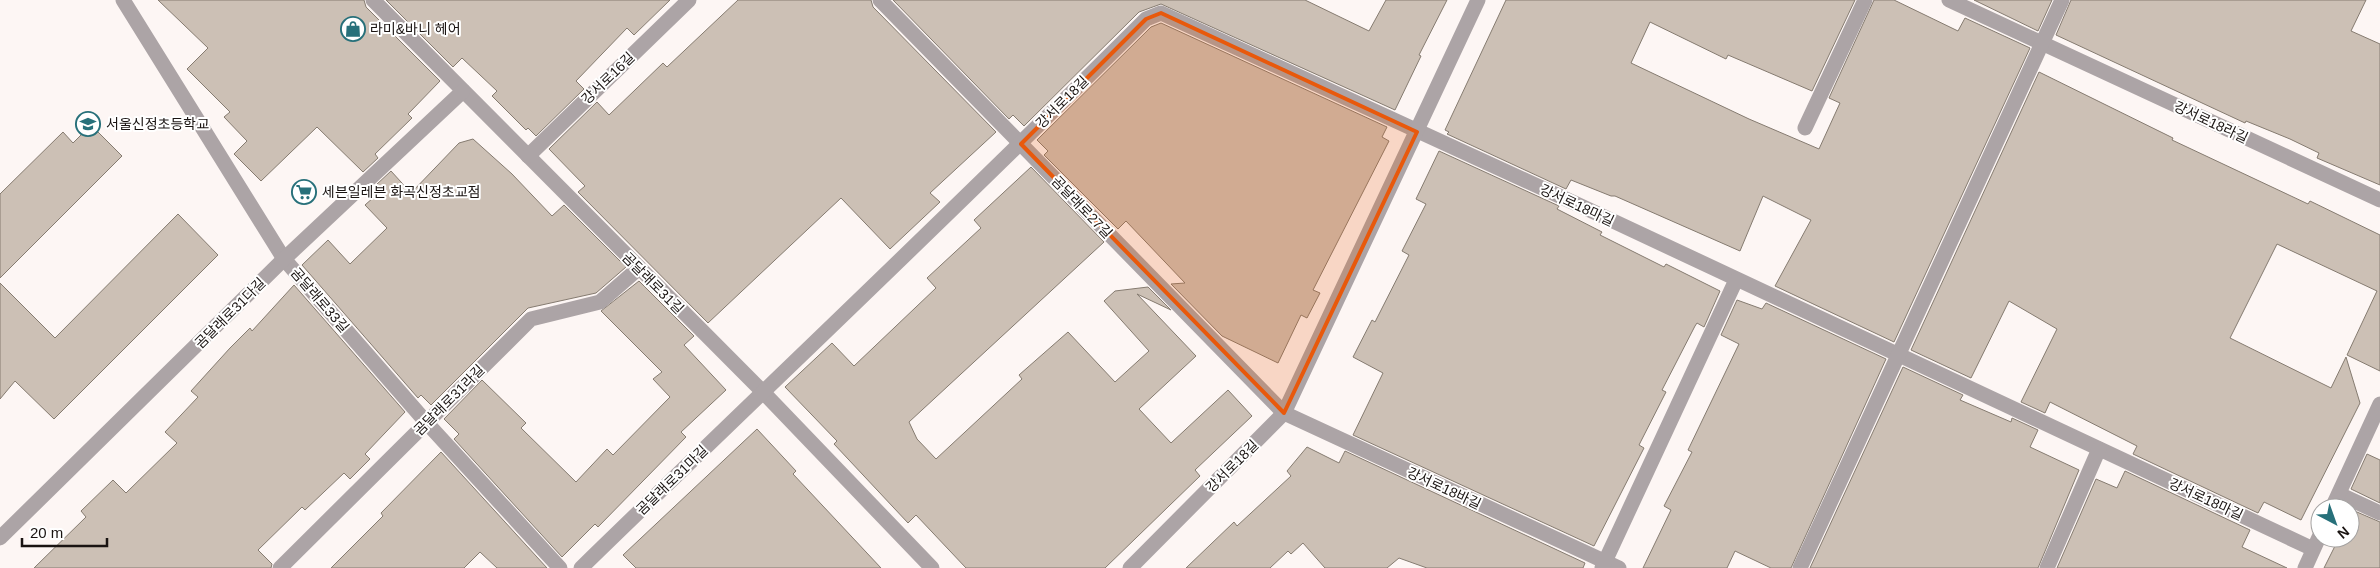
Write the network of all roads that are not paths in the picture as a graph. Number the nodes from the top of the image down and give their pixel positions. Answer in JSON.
{"nodes":[{"id":1,"x":123,"y":0,"type":"edge"},
{"id":2,"x":373,"y":0,"type":"edge"},
{"id":3,"x":689,"y":0,"type":"edge"},
{"id":4,"x":880,"y":0,"type":"edge"},
{"id":5,"x":1478,"y":0,"type":"edge"},
{"id":6,"x":1865,"y":0,"type":"edge"},
{"id":7,"x":1949,"y":0,"type":"edge"},
{"id":8,"x":2062,"y":0,"type":"edge"},
{"id":9,"x":2042,"y":43,"type":"junction"},
{"id":10,"x":463,"y":91,"type":"junction"},
{"id":11,"x":1805,"y":128,"type":"dead end"},
{"id":12,"x":1417,"y":132,"type":"junction"},
{"id":13,"x":1021,"y":144,"type":"junction"},
{"id":14,"x":528,"y":156,"type":"junction"},
{"id":15,"x":2380,"y":200,"type":"edge"},
{"id":16,"x":284,"y":259,"type":"junction"},
{"id":17,"x":639,"y":268,"type":"junction"},
{"id":18,"x":1736,"y":280,"type":"junction"},
{"id":19,"x":1898,"y":356,"type":"junction"},
{"id":20,"x":762,"y":391,"type":"junction"},
{"id":21,"x":2380,"y":404,"type":"edge"},
{"id":22,"x":1284,"y":414,"type":"junction"},
{"id":23,"x":426,"y":422,"type":"junction"},
{"id":24,"x":2099,"y":449,"type":"junction"},
{"id":25,"x":2339,"y":494,"type":"junction"},
{"id":26,"x":2337,"y":498,"type":"edge"},
{"id":27,"x":2380,"y":513,"type":"edge"},
{"id":28,"x":0,"y":538,"type":"edge"},
{"id":29,"x":2313,"y":549,"type":"joint"},
{"id":30,"x":1609,"y":566,"type":"edge"},
{"id":31,"x":280,"y":568,"type":"edge"},
{"id":32,"x":560,"y":568,"type":"edge"},
{"id":33,"x":581,"y":568,"type":"edge"},
{"id":34,"x":932,"y":568,"type":"edge"},
{"id":35,"x":1130,"y":568,"type":"edge"},
{"id":36,"x":1800,"y":568,"type":"edge"},
{"id":37,"x":2047,"y":568,"type":"edge"},
{"id":38,"x":2304,"y":568,"type":"edge"}],
"edges":[{"from":1,"to":16,"type":"street","name":"곰달래로33길"},
{"from":2,"to":10,"type":"street","name":"곰달래로31길"},
{"from":3,"to":14,"type":"street","name":"강서로16길"},
{"from":4,"to":13,"type":"street","name":"곰달래로27길"},
{"from":5,"to":12,"type":"street","name":"강서로18길"},
{"from":6,"to":11,"type":"street"},
{"from":7,"to":9,"type":"street","name":"강서로18라길"},
{"from":8,"to":9,"type":"street"},
{"from":9,"to":15,"type":"street","name":"강서로18라길"},
{"from":9,"to":19,"type":"street"},
{"from":10,"to":14,"type":"street","name":"곰달래로31길"},
{"from":10,"to":16,"type":"street","name":"곰달래로31다길"},
{"from":12,"to":13,"type":"street","name":"강서로18길"},
{"from":12,"to":18,"type":"street","name":"강서로18마길"},
{"from":12,"to":22,"type":"street","name":"강서로18길"},
{"from":13,"to":20,"type":"street","name":"강서로18길"},
{"from":13,"to":22,"type":"street","name":"곰달래로27길"},
{"from":14,"to":17,"type":"street","name":"곰달래로31길"},
{"from":16,"to":23,"type":"street","name":"곰달래로33길"},
{"from":16,"to":28,"type":"street","name":"곰달래로31다길"},
{"from":17,"to":20,"type":"street","name":"곰달래로31길"},
{"from":17,"to":23,"type":"street","name":"곰달래로31라길"},
{"from":18,"to":19,"type":"street","name":"강서로18마길"},
{"from":18,"to":30,"type":"street"},
{"from":19,"to":24,"type":"street","name":"강서로18마길"},
{"from":19,"to":36,"type":"street"},
{"from":20,"to":33,"type":"street","name":"곰달래로31마길"},
{"from":20,"to":34,"type":"street","name":"곰달래로31길"},
{"from":21,"to":25,"type":"street"},
{"from":22,"to":30,"type":"street","name":"강서로18바길"},
{"from":22,"to":35,"type":"street","name":"강서로18길"},
{"from":23,"to":31,"type":"street","name":"곰달래로31라길"},
{"from":23,"to":32,"type":"street","name":"곰달래로33길"},
{"from":24,"to":29,"type":"street","name":"강서로18마길"},
{"from":24,"to":37,"type":"street"},
{"from":25,"to":26,"type":"street"},
{"from":25,"to":27,"type":"street"},
{"from":29,"to":38,"type":"street"}]}
